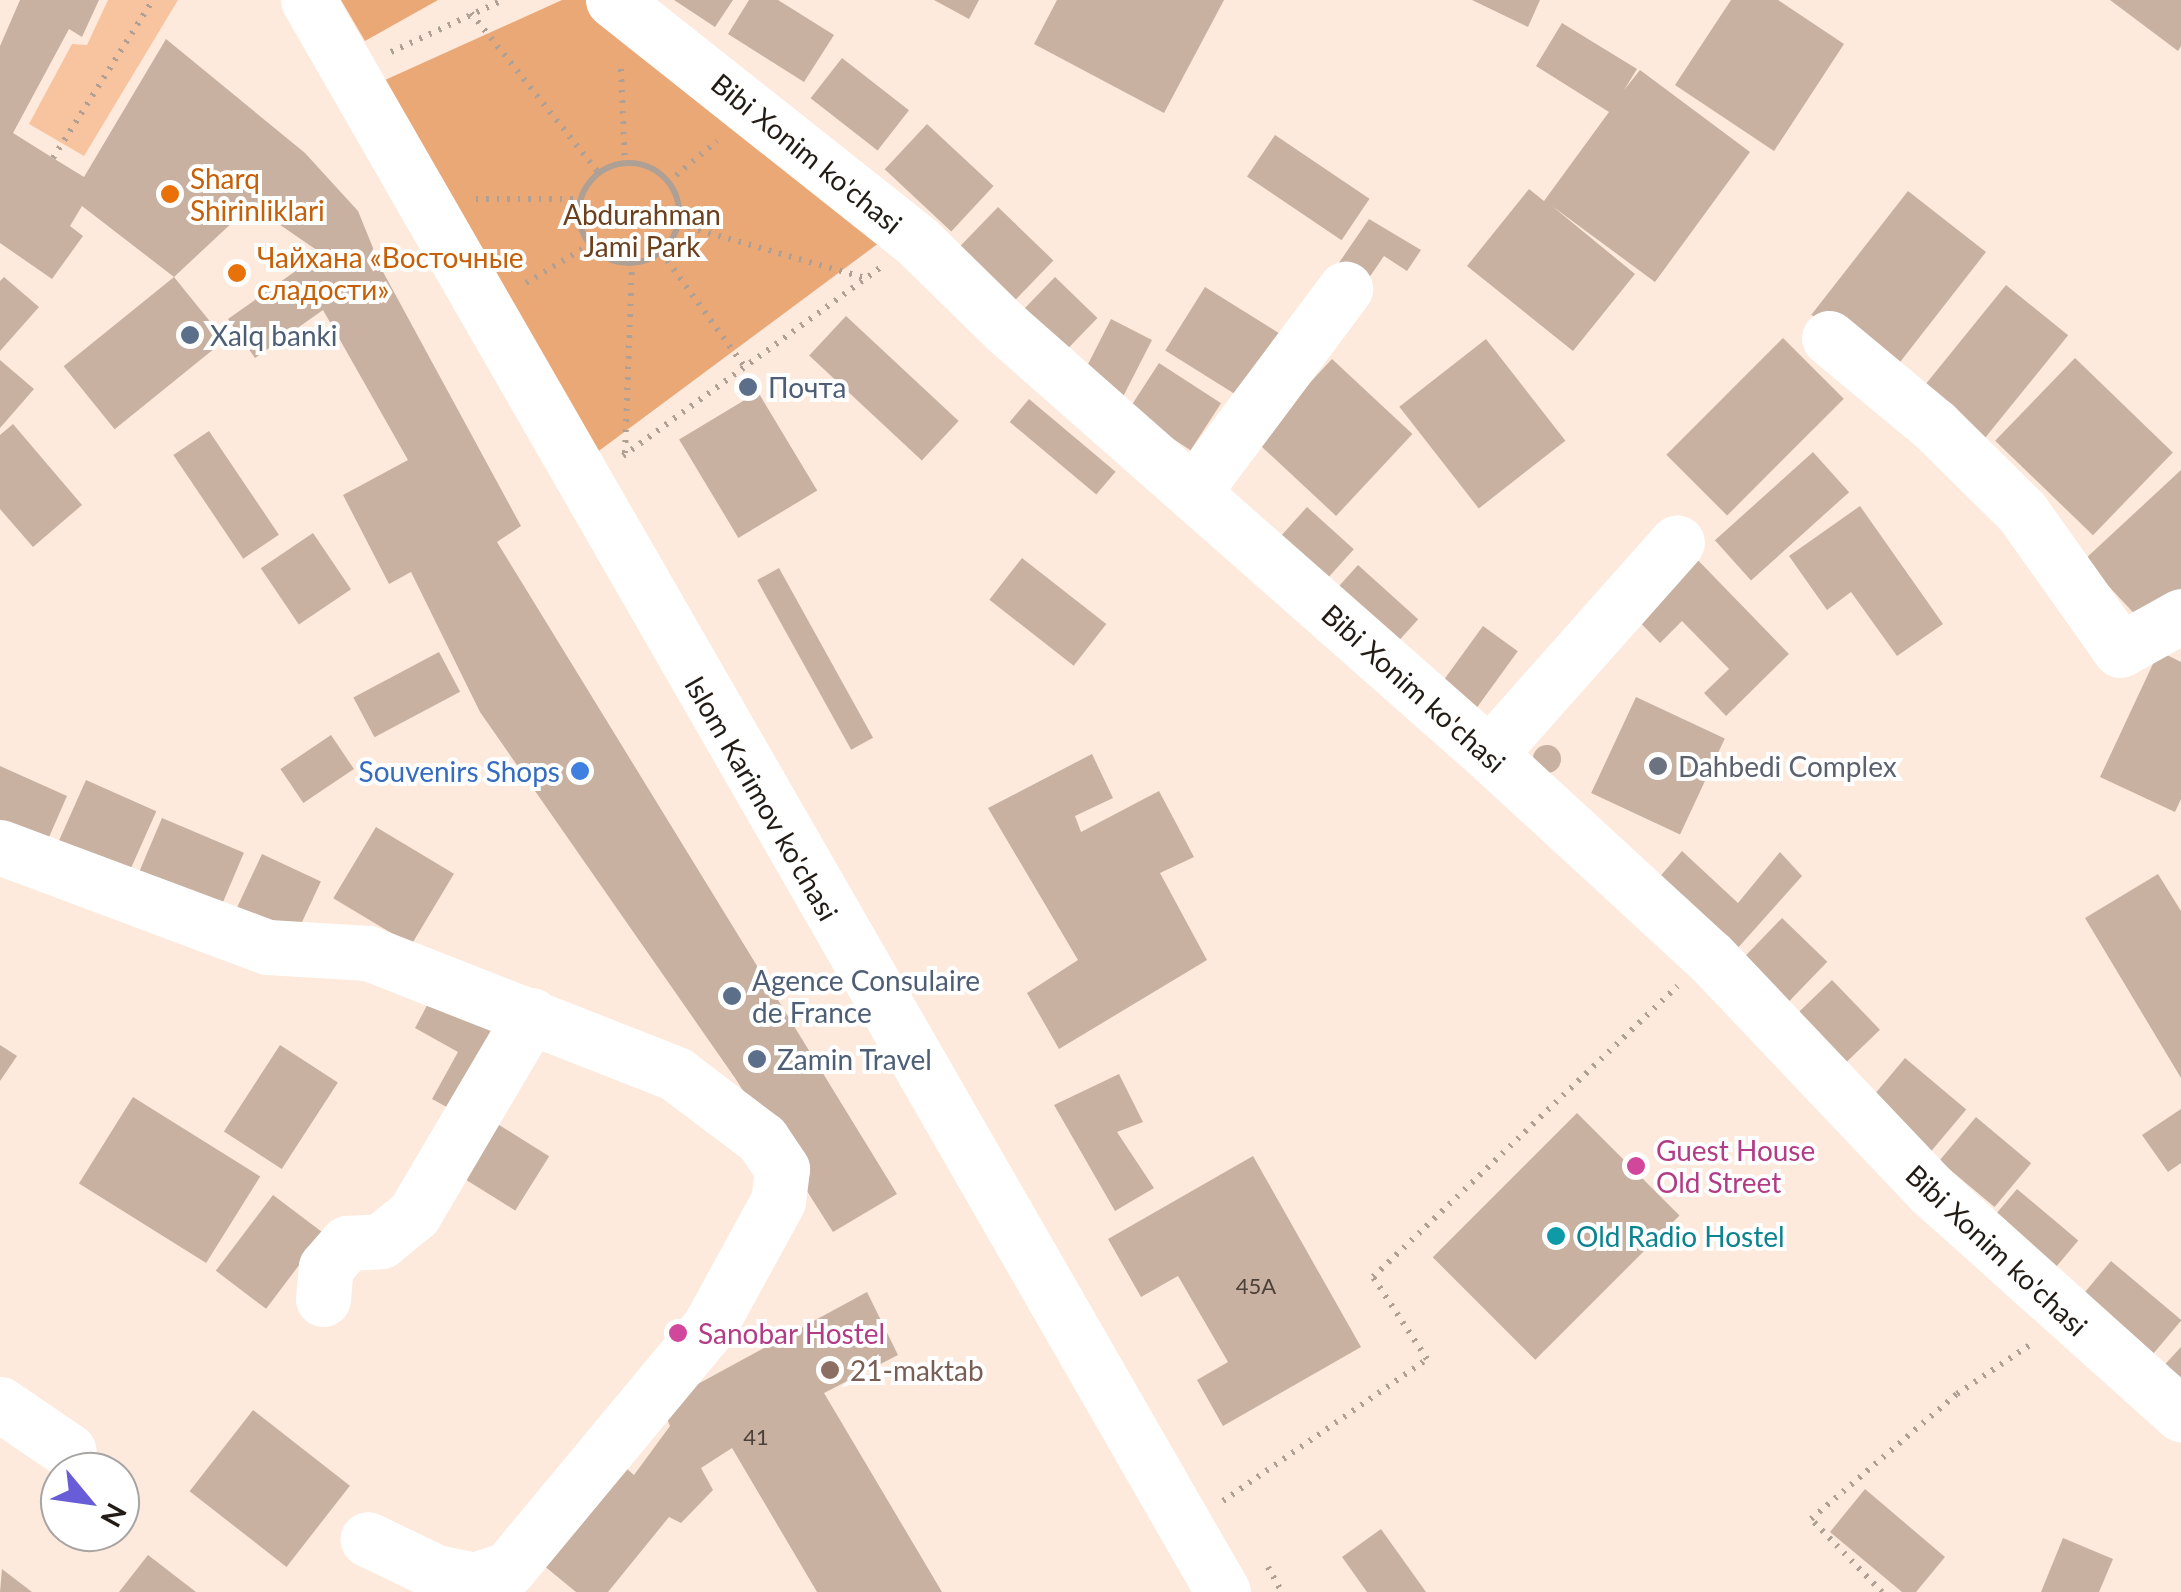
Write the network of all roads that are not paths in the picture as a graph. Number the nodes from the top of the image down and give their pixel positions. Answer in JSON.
{"nodes":[{"id":1,"x":308,"y":0,"type":"edge"},
{"id":2,"x":615,"y":2,"type":"edge"},
{"id":3,"x":1344,"y":289,"type":"dead end"},
{"id":4,"x":1829,"y":338,"type":"dead end"},
{"id":5,"x":1193,"y":492,"type":"junction"},
{"id":6,"x":1677,"y":542,"type":"dead end"},
{"id":7,"x":2181,"y":616,"type":"edge"},
{"id":8,"x":1488,"y":754,"type":"junction"},
{"id":9,"x":0,"y":847,"type":"edge"},
{"id":10,"x":531,"y":1016,"type":"junction"},
{"id":11,"x":323,"y":1298,"type":"dead end"},
{"id":12,"x":0,"y":1404,"type":"edge"},
{"id":13,"x":2181,"y":1414,"type":"edge"},
{"id":14,"x":68,"y":1451,"type":"dead end"},
{"id":15,"x":366,"y":1538,"type":"dead end"},
{"id":16,"x":520,"y":1580,"type":"edge"},
{"id":17,"x":1223,"y":1592,"type":"edge"}],
"edges":[{"from":1,"to":17,"type":"street","name":"Islom Karimov ko'chasi"},
{"from":2,"to":5,"type":"street","name":"Bibi Xonim ko'chasi"},
{"from":3,"to":5,"type":"street"},
{"from":4,"to":7,"type":"street"},
{"from":5,"to":8,"type":"street","name":"Bibi Xonim ko'chasi"},
{"from":6,"to":8,"type":"street"},
{"from":8,"to":13,"type":"street","name":"Bibi Xonim ko'chasi"},
{"from":9,"to":10,"type":"street"},
{"from":10,"to":11,"type":"street"},
{"from":10,"to":16,"type":"street"},
{"from":12,"to":14,"type":"street"},
{"from":15,"to":16,"type":"street"}]}
